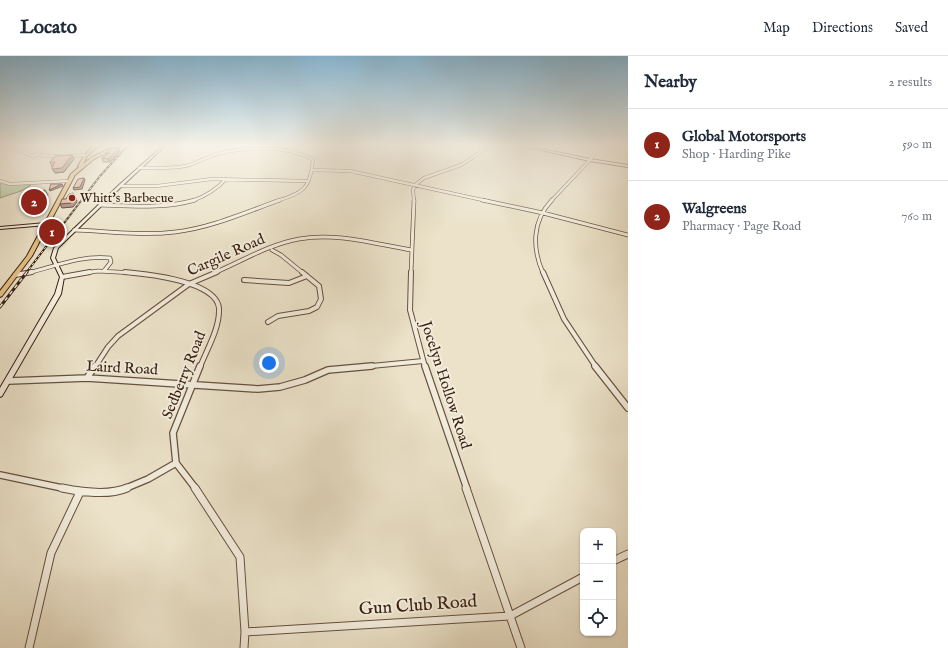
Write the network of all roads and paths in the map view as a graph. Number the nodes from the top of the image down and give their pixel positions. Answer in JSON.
{"nodes":[{"id":1,"x":74,"y":173,"type":"edge"},
{"id":2,"x":134,"y":173,"type":"edge"},
{"id":3,"x":311,"y":173,"type":"edge"},
{"id":4,"x":353,"y":173,"type":"edge"},
{"id":5,"x":439,"y":173,"type":"edge"},
{"id":6,"x":577,"y":173,"type":"edge"},
{"id":7,"x":226,"y":179,"type":"junction"},
{"id":8,"x":0,"y":181,"type":"edge"},
{"id":9,"x":68,"y":181,"type":"junction"},
{"id":10,"x":308,"y":181,"type":"junction"},
{"id":11,"x":415,"y":184,"type":"junction"},
{"id":12,"x":120,"y":186,"type":"junction"},
{"id":13,"x":100,"y":205,"type":"junction"},
{"id":14,"x":543,"y":213,"type":"junction"},
{"id":15,"x":46,"y":224,"type":"junction"},
{"id":16,"x":0,"y":228,"type":"edge"},
{"id":17,"x":74,"y":230,"type":"junction"},
{"id":18,"x":628,"y":235,"type":"edge"},
{"id":19,"x":271,"y":249,"type":"junction"},
{"id":20,"x":411,"y":250,"type":"junction"},
{"id":21,"x":55,"y":265,"type":"junction"},
{"id":22,"x":104,"y":271,"type":"junction"},
{"id":23,"x":15,"y":275,"type":"junction"},
{"id":24,"x":307,"y":276,"type":"junction"},
{"id":25,"x":62,"y":277,"type":"junction"},
{"id":26,"x":244,"y":280,"type":"dead end"},
{"id":27,"x":189,"y":284,"type":"junction"},
{"id":28,"x":0,"y":295,"type":"edge"},
{"id":29,"x":268,"y":322,"type":"dead end"},
{"id":30,"x":423,"y":361,"type":"junction"},
{"id":31,"x":87,"y":378,"type":"junction"},
{"id":32,"x":9,"y":381,"type":"junction"},
{"id":33,"x":194,"y":383,"type":"junction"},
{"id":34,"x":0,"y":394,"type":"edge"},
{"id":35,"x":628,"y":408,"type":"edge"},
{"id":36,"x":176,"y":463,"type":"junction"},
{"id":37,"x":0,"y":475,"type":"edge"},
{"id":38,"x":80,"y":492,"type":"junction"},
{"id":39,"x":628,"y":554,"type":"edge"},
{"id":40,"x":616,"y":560,"type":"edge"},
{"id":41,"x":580,"y":579,"type":"edge"},
{"id":42,"x":510,"y":616,"type":"junction"},
{"id":43,"x":245,"y":632,"type":"junction"},
{"id":44,"x":30,"y":648,"type":"edge"},
{"id":45,"x":244,"y":648,"type":"edge"},
{"id":46,"x":521,"y":648,"type":"edge"}],
"edges":[{"from":1,"to":9,"type":"main road"},
{"from":2,"to":12,"type":"street"},
{"from":3,"to":10,"type":"street"},
{"from":4,"to":11,"type":"street"},
{"from":5,"to":11,"type":"street"},
{"from":6,"to":14,"type":"street"},
{"from":7,"to":10,"type":"street"},
{"from":7,"to":12,"type":"street"},
{"from":7,"to":13,"type":"street"},
{"from":8,"to":9,"type":"street"},
{"from":9,"to":15,"type":"main road"},
{"from":10,"to":17,"type":"street"},
{"from":11,"to":14,"type":"street"},
{"from":11,"to":20,"type":"street","name":"Jocelyn Hollow Road"},
{"from":12,"to":13,"type":"street"},
{"from":13,"to":17,"type":"street"},
{"from":14,"to":18,"type":"street"},
{"from":14,"to":35,"type":"street"},
{"from":15,"to":16,"type":"street"},
{"from":15,"to":23,"type":"main road"},
{"from":17,"to":21,"type":"street"},
{"from":19,"to":20,"type":"street","name":"Cargile Road"},
{"from":19,"to":24,"type":"street"},
{"from":19,"to":27,"type":"street","name":"Cargile Road"},
{"from":20,"to":30,"type":"street","name":"Jocelyn Hollow Road"},
{"from":21,"to":22,"type":"street"},
{"from":21,"to":23,"type":"street"},
{"from":21,"to":25,"type":"street"},
{"from":22,"to":25,"type":"street","name":"Sedberry Road"},
{"from":22,"to":27,"type":"street","name":"Sedberry Road"},
{"from":23,"to":28,"type":"main road"},
{"from":24,"to":26,"type":"street"},
{"from":24,"to":29,"type":"street"},
{"from":25,"to":32,"type":"street"},
{"from":27,"to":31,"type":"street","name":"Cargile Road"},
{"from":27,"to":33,"type":"street","name":"Sedberry Road"},
{"from":30,"to":33,"type":"street","name":"Laird Road"},
{"from":30,"to":42,"type":"street","name":"Jocelyn Hollow Road"},
{"from":31,"to":32,"type":"street","name":"Laird Road"},
{"from":31,"to":33,"type":"street","name":"Laird Road"},
{"from":32,"to":34,"type":"street"},
{"from":33,"to":36,"type":"street","name":"Sedberry Road"},
{"from":36,"to":38,"type":"street"},
{"from":36,"to":43,"type":"street"},
{"from":37,"to":38,"type":"street"},
{"from":38,"to":44,"type":"street"},
{"from":39,"to":40,"type":"street"},
{"from":41,"to":42,"type":"street","name":"Gun Club Road"},
{"from":42,"to":43,"type":"street","name":"Gun Club Road"},
{"from":42,"to":46,"type":"street","name":"Jocelyn Hollow Road"},
{"from":43,"to":45,"type":"street"}]}
